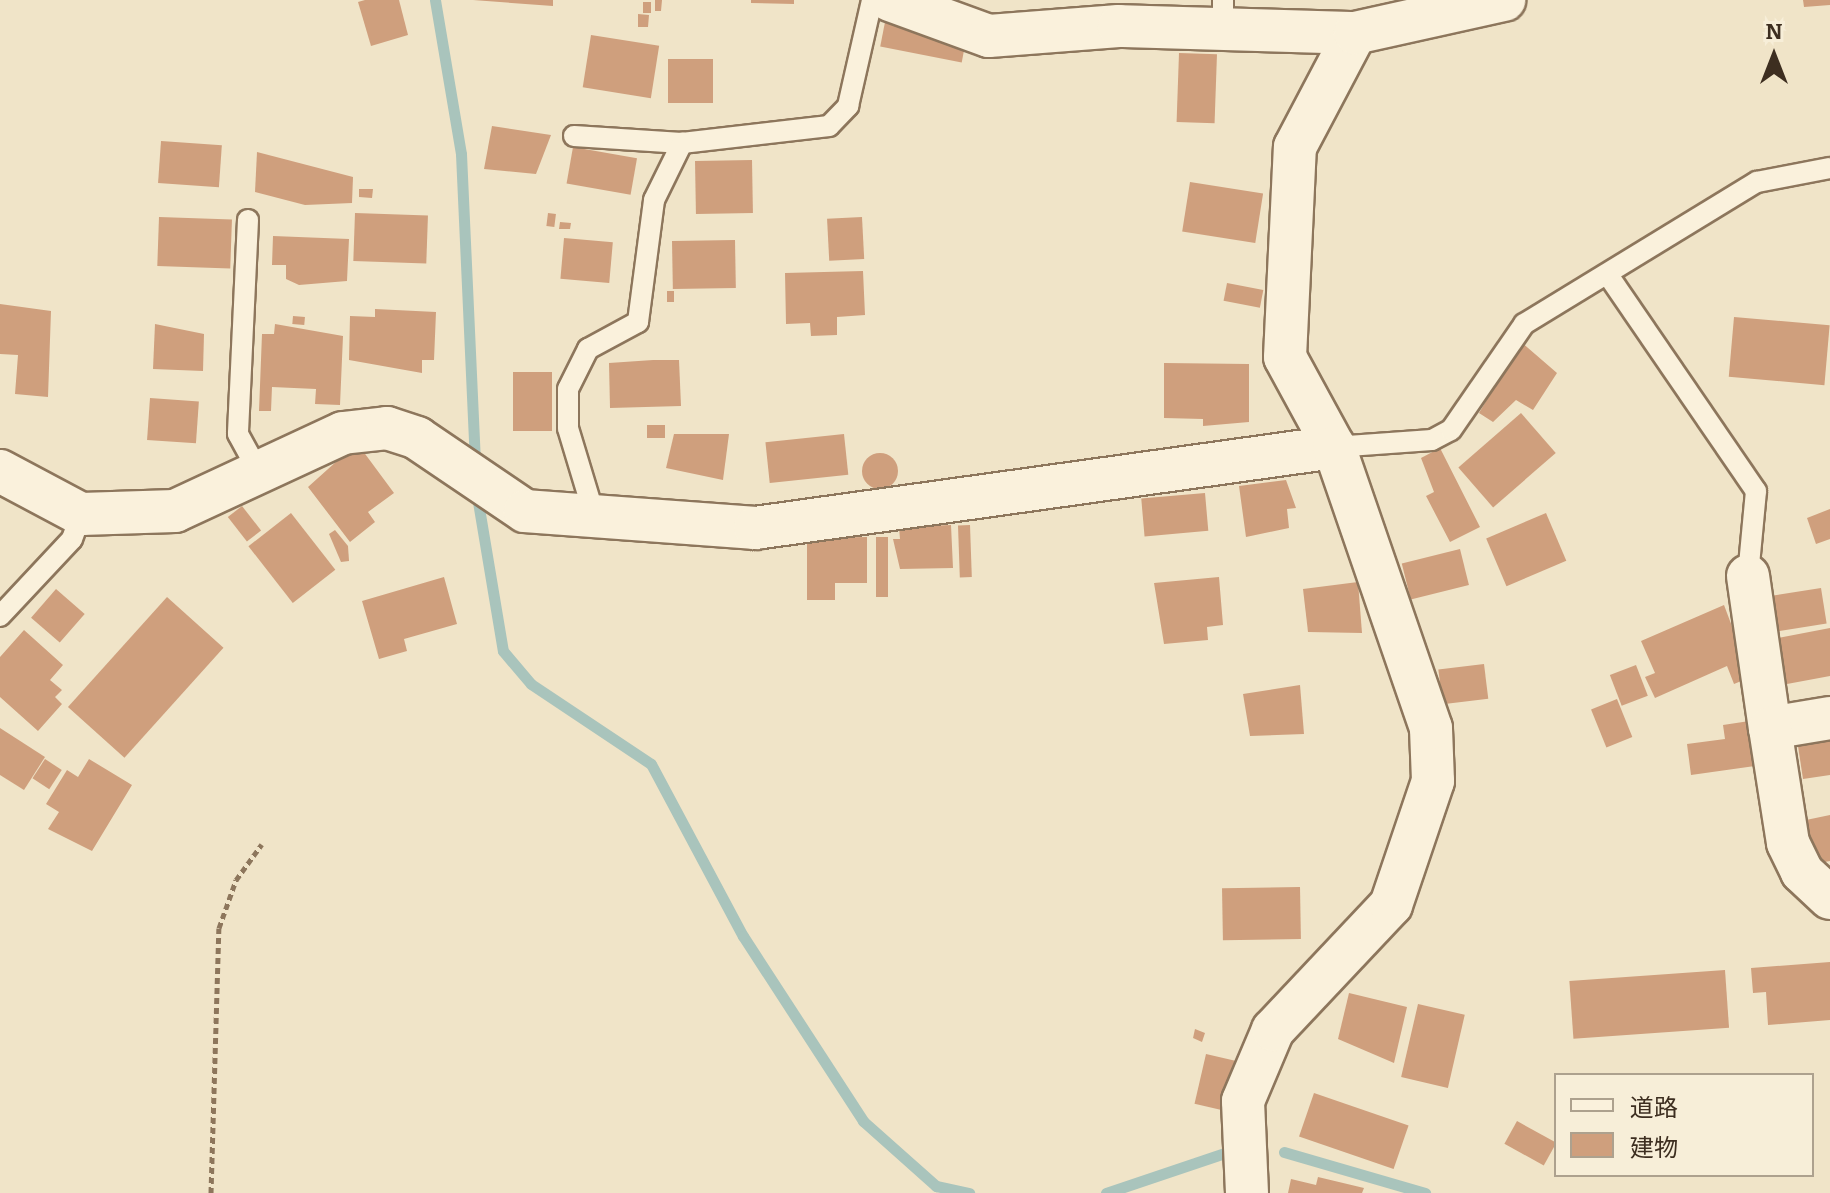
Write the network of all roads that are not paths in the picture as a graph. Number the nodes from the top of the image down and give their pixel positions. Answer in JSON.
{"nodes":[{"id":1,"x":872,"y":0,"type":"edge"},
{"id":2,"x":890,"y":0,"type":"edge"},
{"id":3,"x":1504,"y":0,"type":"edge"},
{"id":4,"x":1223,"y":15,"type":"edge"},
{"id":5,"x":1355,"y":33,"type":"junction"},
{"id":6,"x":574,"y":136,"type":"dead end"},
{"id":7,"x":682,"y":143,"type":"junction"},
{"id":8,"x":1830,"y":168,"type":"edge"},
{"id":9,"x":248,"y":220,"type":"dead end"},
{"id":10,"x":1608,"y":275,"type":"junction"},
{"id":11,"x":1334,"y":447,"type":"junction"},
{"id":12,"x":0,"y":471,"type":"edge"},
{"id":13,"x":261,"y":476,"type":"junction"},
{"id":14,"x":81,"y":514,"type":"junction"},
{"id":15,"x":596,"y":521,"type":"junction"},
{"id":16,"x":1748,"y":576,"type":"joint"},
{"id":17,"x":0,"y":616,"type":"edge"},
{"id":18,"x":1830,"y":718,"type":"edge"},
{"id":19,"x":1770,"y":728,"type":"junction"},
{"id":20,"x":1830,"y":898,"type":"edge"},
{"id":21,"x":1247,"y":1193,"type":"edge"}],
"edges":[{"from":1,"to":7,"type":"lane"},
{"from":2,"to":4,"type":"street"},
{"from":3,"to":5,"type":"street"},
{"from":4,"to":5,"type":"street"},
{"from":5,"to":11,"type":"street"},
{"from":6,"to":7,"type":"lane"},
{"from":7,"to":15,"type":"lane"},
{"from":8,"to":10,"type":"lane"},
{"from":9,"to":13,"type":"lane"},
{"from":10,"to":11,"type":"lane"},
{"from":10,"to":16,"type":"lane"},
{"from":11,"to":15,"type":"street"},
{"from":11,"to":21,"type":"street"},
{"from":12,"to":14,"type":"street"},
{"from":13,"to":14,"type":"street"},
{"from":13,"to":15,"type":"street"},
{"from":14,"to":17,"type":"lane"},
{"from":16,"to":19,"type":"street"},
{"from":18,"to":19,"type":"street"},
{"from":19,"to":20,"type":"street"}]}
